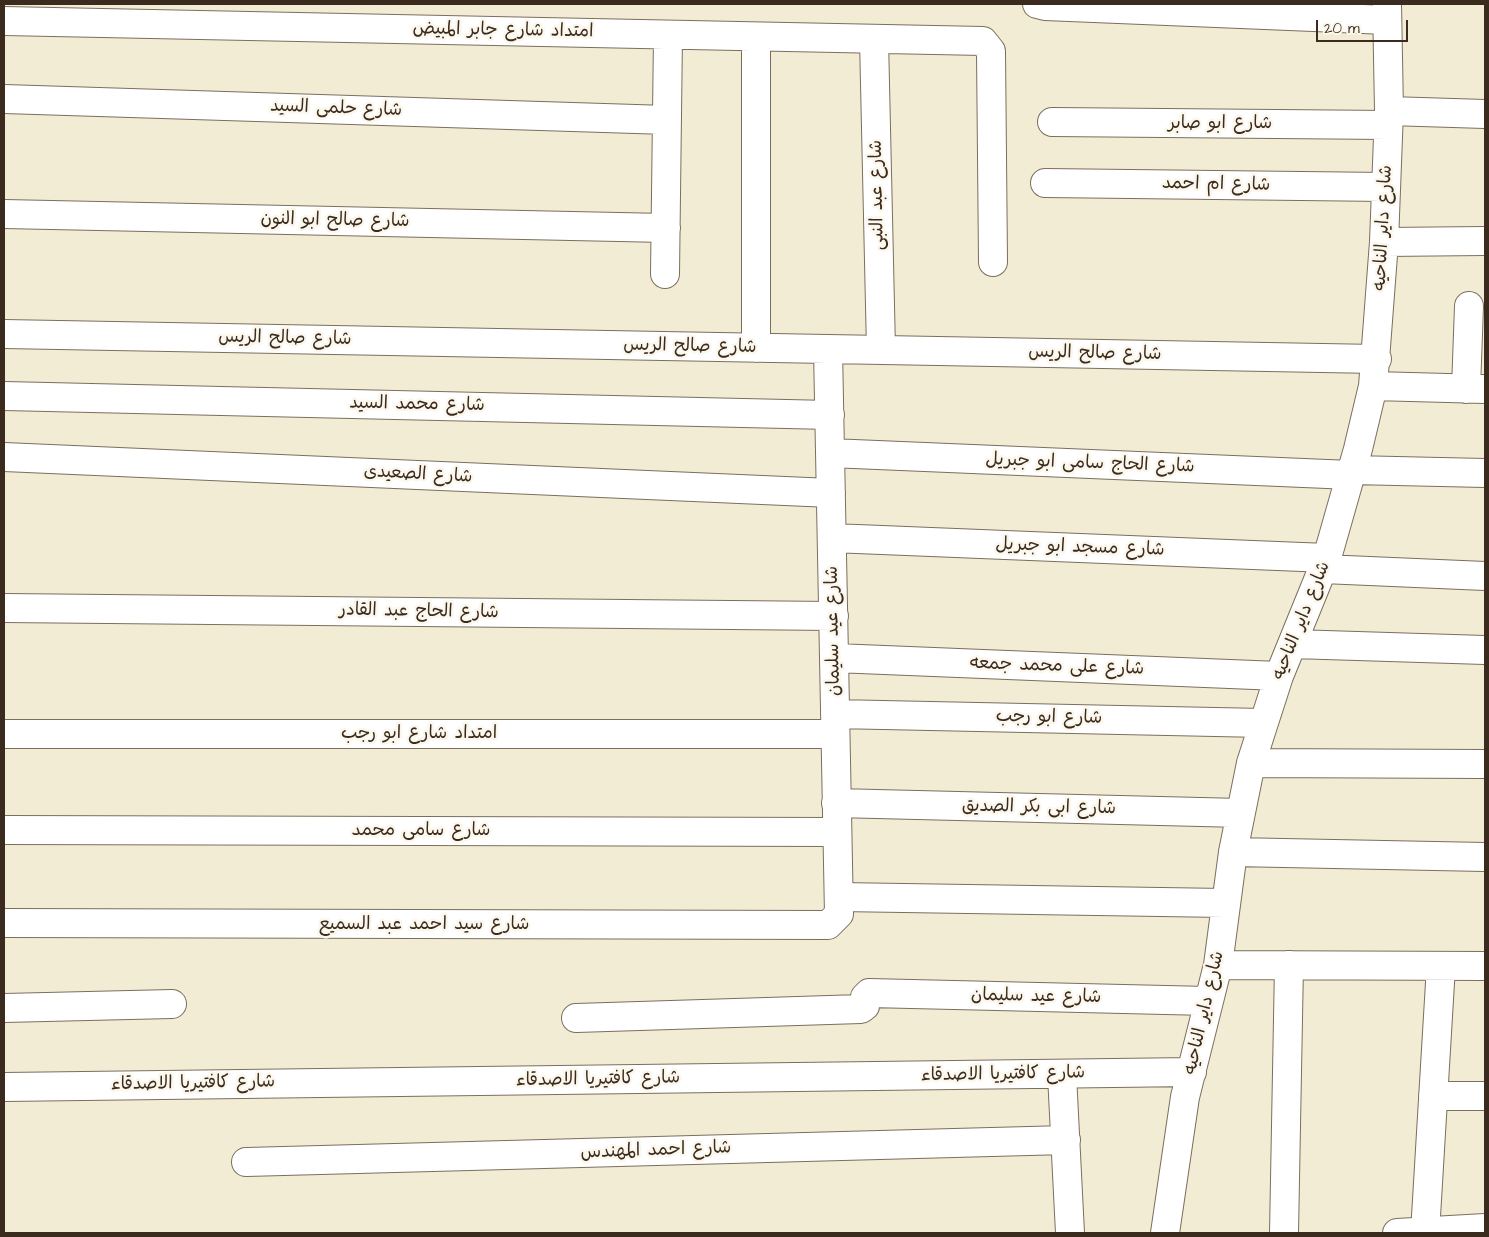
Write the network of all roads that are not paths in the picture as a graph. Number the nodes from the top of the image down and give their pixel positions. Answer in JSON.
{"nodes":[{"id":1,"x":1036,"y":4,"type":"edge"},
{"id":2,"x":1387,"y":12,"type":"edge"},
{"id":3,"x":4,"y":21,"type":"edge"},
{"id":4,"x":668,"y":34,"type":"junction"},
{"id":5,"x":756,"y":37,"type":"junction"},
{"id":6,"x":874,"y":39,"type":"junction"},
{"id":7,"x":4,"y":99,"type":"edge"},
{"id":8,"x":1485,"y":114,"type":"edge"},
{"id":9,"x":1388,"y":118,"type":"junction"},
{"id":10,"x":667,"y":120,"type":"junction"},
{"id":11,"x":1052,"y":122,"type":"dead end"},
{"id":12,"x":1045,"y":183,"type":"dead end"},
{"id":13,"x":1386,"y":187,"type":"junction"},
{"id":14,"x":4,"y":214,"type":"edge"},
{"id":15,"x":666,"y":228,"type":"junction"},
{"id":16,"x":1485,"y":241,"type":"edge"},
{"id":17,"x":1384,"y":242,"type":"junction"},
{"id":18,"x":993,"y":262,"type":"dead end"},
{"id":19,"x":665,"y":274,"type":"dead end"},
{"id":20,"x":1469,"y":306,"type":"dead end"},
{"id":21,"x":4,"y":334,"type":"edge"},
{"id":22,"x":756,"y":348,"type":"junction"},
{"id":23,"x":828,"y":349,"type":"junction"},
{"id":24,"x":881,"y":350,"type":"junction"},
{"id":25,"x":1377,"y":359,"type":"junction"},
{"id":26,"x":1373,"y":386,"type":"junction"},
{"id":27,"x":1476,"y":389,"type":"edge"},
{"id":28,"x":4,"y":396,"type":"edge"},
{"id":29,"x":830,"y":415,"type":"junction"},
{"id":30,"x":830,"y":453,"type":"junction"},
{"id":31,"x":4,"y":457,"type":"edge"},
{"id":32,"x":1351,"y":472,"type":"junction"},
{"id":33,"x":1485,"y":473,"type":"edge"},
{"id":34,"x":831,"y":493,"type":"junction"},
{"id":35,"x":832,"y":538,"type":"junction"},
{"id":36,"x":1325,"y":563,"type":"junction"},
{"id":37,"x":1485,"y":576,"type":"edge"},
{"id":38,"x":4,"y":608,"type":"edge"},
{"id":39,"x":834,"y":616,"type":"junction"},
{"id":40,"x":1293,"y":644,"type":"junction"},
{"id":41,"x":1485,"y":650,"type":"edge"},
{"id":42,"x":835,"y":658,"type":"junction"},
{"id":43,"x":1279,"y":676,"type":"junction"},
{"id":44,"x":1263,"y":722,"type":"junction"},
{"id":45,"x":835,"y":724,"type":"junction"},
{"id":46,"x":4,"y":734,"type":"edge"},
{"id":47,"x":1251,"y":763,"type":"junction"},
{"id":48,"x":1485,"y":764,"type":"edge"},
{"id":49,"x":836,"y":803,"type":"junction"},
{"id":50,"x":1241,"y":813,"type":"junction"},
{"id":51,"x":4,"y":830,"type":"edge"},
{"id":52,"x":837,"y":832,"type":"junction"},
{"id":53,"x":1232,"y":852,"type":"junction"},
{"id":54,"x":1485,"y":857,"type":"edge"},
{"id":55,"x":1225,"y":903,"type":"junction"},
{"id":56,"x":839,"y":905,"type":"junction"},
{"id":57,"x":4,"y":923,"type":"edge"},
{"id":58,"x":1218,"y":965,"type":"junction"},
{"id":59,"x":1289,"y":965,"type":"junction"},
{"id":60,"x":1442,"y":966,"type":"junction"},
{"id":61,"x":1485,"y":966,"type":"edge"},
{"id":62,"x":1208,"y":1001,"type":"junction"},
{"id":63,"x":172,"y":1004,"type":"dead end"},
{"id":64,"x":4,"y":1008,"type":"edge"},
{"id":65,"x":576,"y":1018,"type":"dead end"},
{"id":66,"x":1192,"y":1072,"type":"junction"},
{"id":67,"x":1062,"y":1075,"type":"junction"},
{"id":68,"x":4,"y":1082,"type":"edge"},
{"id":69,"x":1433,"y":1096,"type":"junction"},
{"id":70,"x":1485,"y":1096,"type":"edge"},
{"id":71,"x":1066,"y":1140,"type":"junction"},
{"id":72,"x":246,"y":1162,"type":"dead end"},
{"id":73,"x":1485,"y":1228,"type":"edge"},
{"id":74,"x":1425,"y":1232,"type":"edge"},
{"id":75,"x":1070,"y":1233,"type":"edge"},
{"id":76,"x":1165,"y":1233,"type":"edge"},
{"id":77,"x":1284,"y":1233,"type":"edge"},
{"id":78,"x":1397,"y":1233,"type":"edge"}],
"edges":[{"from":1,"to":2,"type":"street"},
{"from":2,"to":9,"type":"street","name":"شارع داير الناحيه"},
{"from":3,"to":4,"type":"street","name":"امتداد شارع جابر المبيض"},
{"from":4,"to":5,"type":"street","name":"امتداد شارع جابر المبيض"},
{"from":4,"to":10,"type":"street"},
{"from":5,"to":6,"type":"street","name":"امتداد شارع جابر المبيض"},
{"from":5,"to":22,"type":"street"},
{"from":6,"to":18,"type":"street","name":"امتداد شارع جابر المبيض"},
{"from":6,"to":24,"type":"street","name":"شارع عبد النبى"},
{"from":7,"to":10,"type":"street","name":"شارع حلمى السيد"},
{"from":8,"to":9,"type":"street","name":"شارع ابو صابر"},
{"from":9,"to":11,"type":"street","name":"شارع ابو صابر"},
{"from":9,"to":13,"type":"street","name":"شارع داير الناحيه"},
{"from":10,"to":15,"type":"street"},
{"from":12,"to":13,"type":"street","name":"شارع ام احمد"},
{"from":13,"to":17,"type":"street","name":"شارع داير الناحيه"},
{"from":14,"to":15,"type":"street","name":"شارع صالح ابو النون"},
{"from":15,"to":19,"type":"street"},
{"from":16,"to":17,"type":"street"},
{"from":17,"to":25,"type":"street","name":"شارع داير الناحيه"},
{"from":20,"to":27,"type":"street"},
{"from":21,"to":22,"type":"street","name":"شارع صالح الريس"},
{"from":22,"to":23,"type":"street","name":"شارع صالح الريس"},
{"from":23,"to":24,"type":"street","name":"شارع صالح الريس"},
{"from":23,"to":29,"type":"street","name":"شارع عيد سليمان"},
{"from":24,"to":25,"type":"street","name":"شارع صالح الريس"},
{"from":25,"to":26,"type":"street","name":"شارع داير الناحيه"},
{"from":26,"to":27,"type":"street"},
{"from":26,"to":32,"type":"street","name":"شارع داير الناحيه"},
{"from":28,"to":29,"type":"street","name":"شارع محمد السيد"},
{"from":29,"to":30,"type":"street","name":"شارع عيد سليمان"},
{"from":30,"to":32,"type":"street","name":"شارع الحاج سامى ابو جبريل"},
{"from":30,"to":34,"type":"street","name":"شارع عيد سليمان"},
{"from":31,"to":34,"type":"street","name":"شارع الصعيدى"},
{"from":32,"to":33,"type":"street","name":"شارع الحاج سامى ابو جبريل"},
{"from":32,"to":36,"type":"street","name":"شارع داير الناحيه"},
{"from":34,"to":35,"type":"street","name":"شارع عيد سليمان"},
{"from":35,"to":36,"type":"street","name":"شارع مسجد ابو جبريل"},
{"from":35,"to":39,"type":"street","name":"شارع عيد سليمان"},
{"from":36,"to":37,"type":"street","name":"شارع مسجد ابو جبريل"},
{"from":36,"to":40,"type":"street","name":"شارع داير الناحيه"},
{"from":38,"to":39,"type":"street","name":"شارع الحاج عبد القادر"},
{"from":39,"to":42,"type":"street","name":"شارع عيد سليمان"},
{"from":40,"to":41,"type":"street"},
{"from":40,"to":43,"type":"street","name":"شارع داير الناحيه"},
{"from":42,"to":43,"type":"street","name":"شارع على محمد جمعه"},
{"from":42,"to":45,"type":"street","name":"شارع عيد سليمان"},
{"from":43,"to":44,"type":"street","name":"شارع داير الناحيه"},
{"from":44,"to":45,"type":"street","name":"شارع ابو رجب"},
{"from":44,"to":47,"type":"street","name":"شارع داير الناحيه"},
{"from":45,"to":46,"type":"street","name":"امتداد شارع ابو رجب"},
{"from":45,"to":49,"type":"street","name":"شارع عيد سليمان"},
{"from":47,"to":48,"type":"street"},
{"from":47,"to":50,"type":"street","name":"شارع داير الناحيه"},
{"from":49,"to":50,"type":"street","name":"شارع ابى بكر الصديق"},
{"from":49,"to":52,"type":"street","name":"شارع عيد سليمان"},
{"from":50,"to":53,"type":"street","name":"شارع داير الناحيه"},
{"from":51,"to":52,"type":"street","name":"شارع سامى محمد"},
{"from":52,"to":56,"type":"street","name":"شارع عيد سليمان"},
{"from":53,"to":54,"type":"street"},
{"from":53,"to":55,"type":"street","name":"شارع داير الناحيه"},
{"from":55,"to":56,"type":"street"},
{"from":55,"to":58,"type":"street","name":"شارع داير الناحيه"},
{"from":56,"to":57,"type":"street","name":"شارع سيد احمد عبد السميع"},
{"from":58,"to":59,"type":"street"},
{"from":58,"to":62,"type":"street","name":"شارع داير الناحيه"},
{"from":59,"to":60,"type":"street"},
{"from":59,"to":77,"type":"street"},
{"from":60,"to":61,"type":"street"},
{"from":60,"to":69,"type":"street"},
{"from":62,"to":65,"type":"street","name":"شارع عيد سليمان"},
{"from":62,"to":66,"type":"street","name":"شارع داير الناحيه"},
{"from":63,"to":64,"type":"street"},
{"from":66,"to":67,"type":"street","name":"شارع كافتيريا الاصدقاء"},
{"from":66,"to":76,"type":"street","name":"شارع داير الناحيه"},
{"from":67,"to":68,"type":"street","name":"شارع كافتيريا الاصدقاء"},
{"from":67,"to":71,"type":"street"},
{"from":69,"to":70,"type":"street"},
{"from":69,"to":74,"type":"street"},
{"from":71,"to":72,"type":"street","name":"شارع احمد المهندس"},
{"from":71,"to":75,"type":"street"},
{"from":73,"to":74,"type":"street"},
{"from":74,"to":78,"type":"street"}]}
